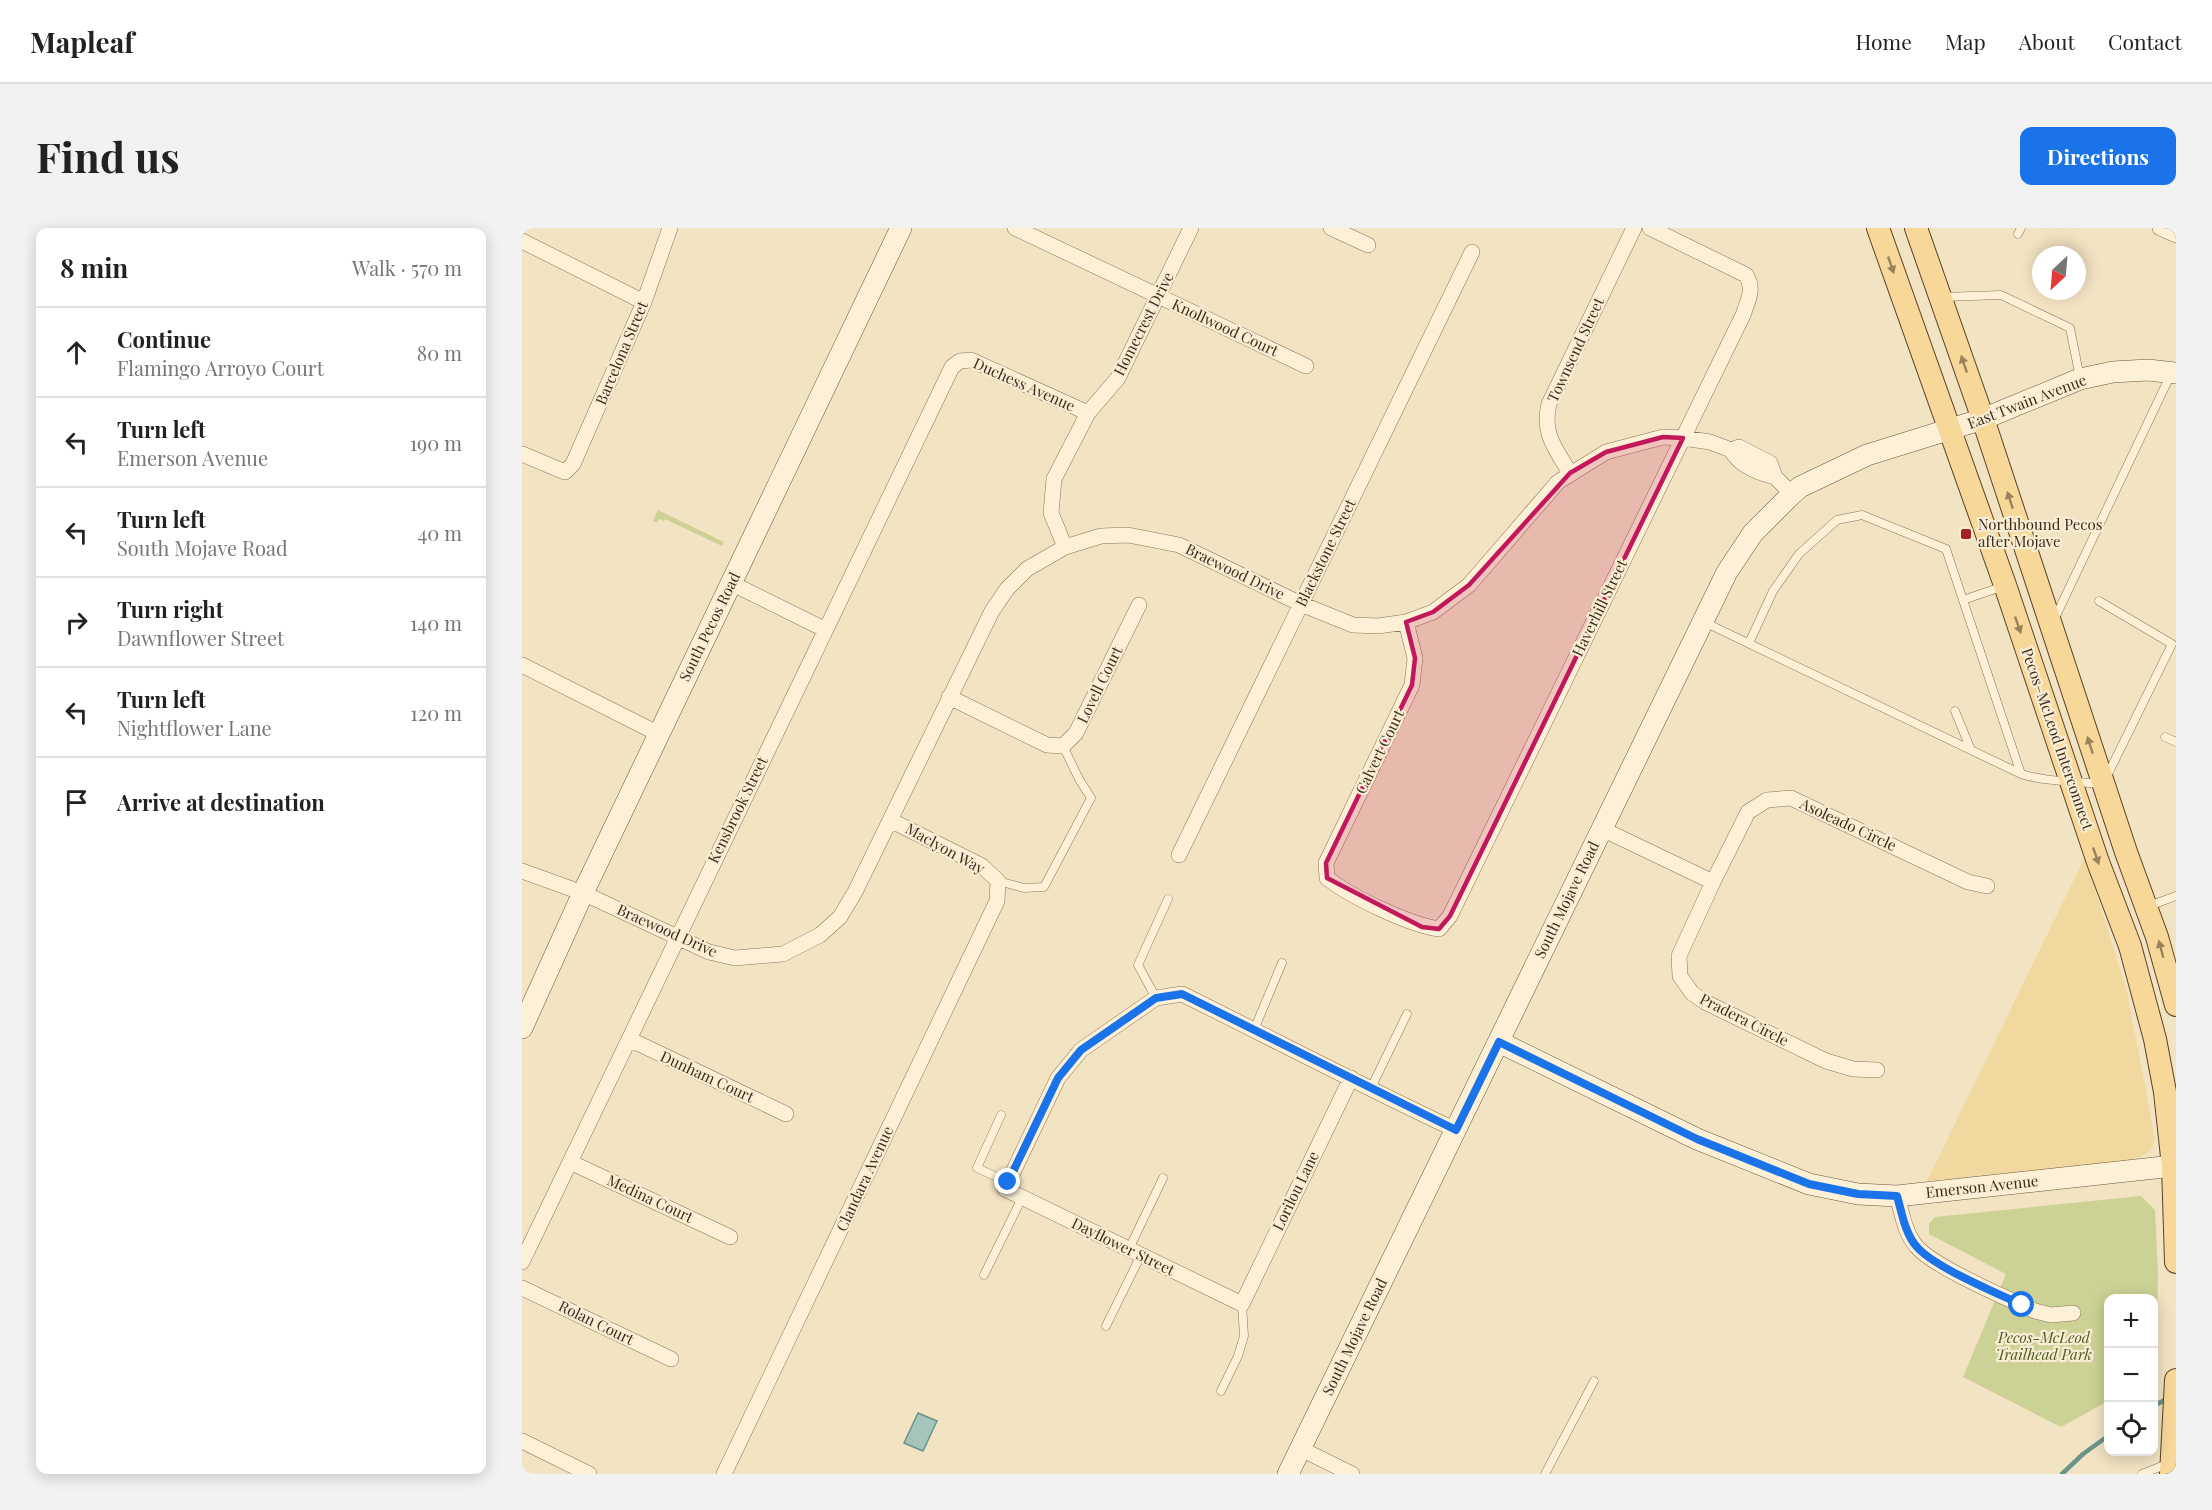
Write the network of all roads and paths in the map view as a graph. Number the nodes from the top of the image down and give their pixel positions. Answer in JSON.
{"nodes":[{"id":1,"x":670,"y":228,"type":"edge"},
{"id":2,"x":901,"y":228,"type":"edge"},
{"id":3,"x":1015,"y":228,"type":"edge"},
{"id":4,"x":1191,"y":228,"type":"edge"},
{"id":5,"x":1331,"y":228,"type":"edge"},
{"id":6,"x":1634,"y":228,"type":"edge"},
{"id":7,"x":1650,"y":228,"type":"edge"},
{"id":8,"x":1878,"y":228,"type":"edge"},
{"id":9,"x":1916,"y":228,"type":"edge"},
{"id":10,"x":2160,"y":228,"type":"edge"},
{"id":11,"x":2176,"y":236,"type":"edge"},
{"id":12,"x":522,"y":241,"type":"edge"},
{"id":13,"x":1368,"y":245,"type":"dead end"},
{"id":14,"x":1472,"y":252,"type":"dead end"},
{"id":15,"x":1158,"y":296,"type":"junction"},
{"id":16,"x":1940,"y":297,"type":"junction"},
{"id":17,"x":644,"y":302,"type":"junction"},
{"id":18,"x":960,"y":361,"type":"joint"},
{"id":19,"x":1306,"y":366,"type":"dead end"},
{"id":20,"x":2174,"y":373,"type":"edge"},
{"id":21,"x":2080,"y":379,"type":"junction"},
{"id":22,"x":1088,"y":413,"type":"junction"},
{"id":23,"x":1983,"y":419,"type":"junction"},
{"id":24,"x":1949,"y":431,"type":"junction"},
{"id":25,"x":1683,"y":438,"type":"junction"},
{"id":26,"x":522,"y":454,"type":"edge"},
{"id":27,"x":1570,"y":473,"type":"junction"},
{"id":28,"x":1792,"y":494,"type":"junction"},
{"id":29,"x":1065,"y":547,"type":"junction"},
{"id":30,"x":731,"y":583,"type":"junction"},
{"id":31,"x":2005,"y":585,"type":"junction"},
{"id":32,"x":1963,"y":600,"type":"junction"},
{"id":33,"x":2099,"y":601,"type":"dead end"},
{"id":34,"x":1301,"y":604,"type":"junction"},
{"id":35,"x":1138,"y":605,"type":"dead end"},
{"id":36,"x":1703,"y":621,"type":"junction"},
{"id":37,"x":1406,"y":622,"type":"junction"},
{"id":38,"x":2051,"y":626,"type":"junction"},
{"id":39,"x":825,"y":629,"type":"junction"},
{"id":40,"x":1749,"y":644,"type":"junction"},
{"id":41,"x":522,"y":665,"type":"edge"},
{"id":42,"x":949,"y":698,"type":"junction"},
{"id":43,"x":1955,"y":711,"type":"dead end"},
{"id":44,"x":659,"y":734,"type":"junction"},
{"id":45,"x":2165,"y":737,"type":"dead end"},
{"id":46,"x":2176,"y":742,"type":"edge"},
{"id":47,"x":1064,"y":746,"type":"junction"},
{"id":48,"x":1971,"y":750,"type":"junction"},
{"id":49,"x":2021,"y":774,"type":"junction"},
{"id":50,"x":2071,"y":780,"type":"junction"},
{"id":51,"x":2103,"y":785,"type":"junction"},
{"id":52,"x":890,"y":820,"type":"junction"},
{"id":53,"x":1602,"y":829,"type":"junction"},
{"id":54,"x":1179,"y":855,"type":"dead end"},
{"id":55,"x":522,"y":871,"type":"edge"},
{"id":56,"x":1327,"y":878,"type":"joint"},
{"id":57,"x":998,"y":881,"type":"junction"},
{"id":58,"x":1713,"y":882,"type":"junction"},
{"id":59,"x":1987,"y":886,"type":"dead end"},
{"id":60,"x":583,"y":893,"type":"junction"},
{"id":61,"x":2176,"y":896,"type":"edge"},
{"id":62,"x":1168,"y":899,"type":"dead end"},
{"id":63,"x":2146,"y":907,"type":"junction"},
{"id":64,"x":678,"y":937,"type":"junction"},
{"id":65,"x":1282,"y":963,"type":"dead end"},
{"id":66,"x":1156,"y":998,"type":"junction"},
{"id":67,"x":2176,"y":1005,"type":"edge"},
{"id":68,"x":1407,"y":1014,"type":"dead end"},
{"id":69,"x":522,"y":1028,"type":"edge"},
{"id":70,"x":1254,"y":1030,"type":"junction"},
{"id":71,"x":629,"y":1039,"type":"junction"},
{"id":72,"x":1499,"y":1042,"type":"junction"},
{"id":73,"x":1877,"y":1070,"type":"dead end"},
{"id":74,"x":1351,"y":1078,"type":"junction"},
{"id":75,"x":1371,"y":1088,"type":"junction"},
{"id":76,"x":2165,"y":1092,"type":"junction"},
{"id":77,"x":786,"y":1114,"type":"dead end"},
{"id":78,"x":1001,"y":1115,"type":"dead end"},
{"id":79,"x":2176,"y":1115,"type":"edge"},
{"id":80,"x":1456,"y":1130,"type":"junction"},
{"id":81,"x":570,"y":1162,"type":"junction"},
{"id":82,"x":2175,"y":1167,"type":"edge"},
{"id":83,"x":1163,"y":1178,"type":"dead end"},
{"id":84,"x":1006,"y":1186,"type":"junction"},
{"id":85,"x":1897,"y":1196,"type":"junction"},
{"id":86,"x":1022,"y":1198,"type":"junction"},
{"id":87,"x":730,"y":1237,"type":"dead end"},
{"id":88,"x":1135,"y":1252,"type":"junction"},
{"id":89,"x":522,"y":1262,"type":"edge"},
{"id":90,"x":2176,"y":1262,"type":"edge"},
{"id":91,"x":984,"y":1275,"type":"dead end"},
{"id":92,"x":522,"y":1287,"type":"edge"},
{"id":93,"x":1242,"y":1304,"type":"junction"},
{"id":94,"x":2073,"y":1313,"type":"dead end"},
{"id":95,"x":1106,"y":1326,"type":"dead end"},
{"id":96,"x":671,"y":1359,"type":"dead end"},
{"id":97,"x":2176,"y":1380,"type":"edge"},
{"id":98,"x":1594,"y":1381,"type":"dead end"},
{"id":99,"x":1221,"y":1391,"type":"dead end"},
{"id":100,"x":522,"y":1441,"type":"edge"},
{"id":101,"x":1300,"y":1449,"type":"junction"},
{"id":102,"x":2172,"y":1465,"type":"edge"},
{"id":103,"x":589,"y":1474,"type":"edge"},
{"id":104,"x":724,"y":1474,"type":"edge"},
{"id":105,"x":1288,"y":1474,"type":"edge"},
{"id":106,"x":1352,"y":1474,"type":"edge"},
{"id":107,"x":1545,"y":1474,"type":"edge"},
{"id":108,"x":2142,"y":1474,"type":"edge"}],
"edges":[{"from":1,"to":17,"type":"street","name":"Barcelona Street"},
{"from":2,"to":30,"type":"street","name":"South Pecos Road"},
{"from":3,"to":15,"type":"street","name":"Knollwood Court"},
{"from":4,"to":15,"type":"street","name":"Homecrest Drive"},
{"from":5,"to":13,"type":"street"},
{"from":6,"to":27,"type":"street","name":"Townsend Street"},
{"from":7,"to":25,"type":"street","name":"Haverhill Street"},
{"from":8,"to":24,"type":"main road","name":"Pecos–McLeod Interconnect","one_way":true},
{"from":9,"to":16,"type":"main road","name":"Pecos–McLeod Interconnect"},
{"from":10,"to":11,"type":"street"},
{"from":12,"to":17,"type":"street"},
{"from":14,"to":34,"type":"street","name":"Blackstone Street"},
{"from":15,"to":19,"type":"street","name":"Knollwood Court"},
{"from":15,"to":22,"type":"street","name":"Homecrest Drive"},
{"from":16,"to":21,"type":"lane"},
{"from":23,"to":16,"type":"main road","name":"Pecos–McLeod Interconnect","one_way":true},
{"from":17,"to":26,"type":"street","name":"Barcelona Street"},
{"from":18,"to":22,"type":"street","name":"Duchess Avenue"},
{"from":18,"to":39,"type":"street","name":"Kensbrook Street"},
{"from":20,"to":21,"type":"street","name":"East Twain Avenue"},
{"from":20,"to":38,"type":"lane"},
{"from":21,"to":23,"type":"street","name":"East Twain Avenue"},
{"from":22,"to":29,"type":"street","name":"Homecrest Drive"},
{"from":23,"to":24,"type":"street","name":"East Twain Avenue"},
{"from":38,"to":23,"type":"main road","name":"Pecos–McLeod Interconnect","one_way":true},
{"from":24,"to":28,"type":"street","name":"South Mojave Road"},
{"from":24,"to":31,"type":"main road","name":"Pecos–McLeod Interconnect"},
{"from":25,"to":27,"type":"street","name":"Braewood Drive"},
{"from":25,"to":28,"type":"street","name":"Braewood Drive"},
{"from":25,"to":56,"type":"street","name":"Haverhill Street"},
{"from":27,"to":37,"type":"street","name":"Braewood Drive"},
{"from":28,"to":36,"type":"street","name":"South Mojave Road"},
{"from":29,"to":34,"type":"street","name":"Braewood Drive"},
{"from":29,"to":42,"type":"street","name":"Braewood Drive"},
{"from":30,"to":39,"type":"street"},
{"from":30,"to":44,"type":"street","name":"South Pecos Road"},
{"from":31,"to":32,"type":"lane"},
{"from":31,"to":50,"type":"main road","name":"Pecos–McLeod Interconnect","one_way":true},
{"from":32,"to":40,"type":"lane"},
{"from":32,"to":49,"type":"lane"},
{"from":33,"to":51,"type":"lane"},
{"from":34,"to":37,"type":"street","name":"Braewood Drive"},
{"from":34,"to":54,"type":"street","name":"Blackstone Street"},
{"from":35,"to":47,"type":"street","name":"Lovell Court"},
{"from":36,"to":40,"type":"lane"},
{"from":36,"to":53,"type":"street","name":"South Mojave Road"},
{"from":37,"to":56,"type":"street","name":"Calvert Court"},
{"from":51,"to":38,"type":"main road","name":"Pecos–McLeod Interconnect","one_way":true},
{"from":39,"to":64,"type":"street","name":"Kensbrook Street"},
{"from":40,"to":48,"type":"lane"},
{"from":41,"to":44,"type":"street"},
{"from":42,"to":47,"type":"street"},
{"from":42,"to":52,"type":"street","name":"Braewood Drive"},
{"from":43,"to":48,"type":"lane"},
{"from":44,"to":60,"type":"street","name":"South Pecos Road"},
{"from":45,"to":46,"type":"lane"},
{"from":47,"to":57,"type":"lane"},
{"from":48,"to":49,"type":"lane"},
{"from":49,"to":50,"type":"lane"},
{"from":50,"to":51,"type":"lane"},
{"from":50,"to":76,"type":"main road","name":"Pecos–McLeod Interconnect","one_way":true},
{"from":51,"to":63,"type":"main road","name":"Pecos–McLeod Interconnect"},
{"from":52,"to":57,"type":"street","name":"Maclyon Way"},
{"from":52,"to":64,"type":"street","name":"Braewood Drive"},
{"from":53,"to":58,"type":"street"},
{"from":53,"to":72,"type":"street","name":"South Mojave Road"},
{"from":55,"to":60,"type":"street","name":"Braewood Drive"},
{"from":57,"to":104,"type":"street","name":"Clandara Avenue"},
{"from":58,"to":59,"type":"street","name":"Asoleado Circle"},
{"from":58,"to":73,"type":"street","name":"Pradera Circle"},
{"from":60,"to":64,"type":"street","name":"Braewood Drive"},
{"from":60,"to":69,"type":"street","name":"South Pecos Road"},
{"from":61,"to":63,"type":"lane"},
{"from":62,"to":66,"type":"lane"},
{"from":67,"to":63,"type":"main road","name":"Pecos–McLeod Interconnect","one_way":true},
{"from":64,"to":71,"type":"street","name":"Kensbrook Street"},
{"from":65,"to":70,"type":"lane"},
{"from":66,"to":70,"type":"street"},
{"from":66,"to":84,"type":"street"},
{"from":68,"to":75,"type":"lane"},
{"from":70,"to":74,"type":"street"},
{"from":71,"to":77,"type":"street","name":"Dunham Court"},
{"from":71,"to":81,"type":"street","name":"Kensbrook Street"},
{"from":72,"to":80,"type":"street","name":"South Mojave Road"},
{"from":72,"to":85,"type":"street","name":"Emerson Avenue"},
{"from":74,"to":75,"type":"street"},
{"from":74,"to":93,"type":"street","name":"Lorilou Lane"},
{"from":75,"to":80,"type":"street"},
{"from":76,"to":79,"type":"main road"},
{"from":76,"to":82,"type":"main road","name":"Pecos–McLeod Interconnect"},
{"from":78,"to":84,"type":"lane"},
{"from":80,"to":101,"type":"street","name":"South Mojave Road"},
{"from":81,"to":87,"type":"street","name":"Medina Court"},
{"from":81,"to":89,"type":"street","name":"Kensbrook Street"},
{"from":82,"to":85,"type":"street","name":"Emerson Avenue"},
{"from":82,"to":90,"type":"main road","name":"Pecos–McLeod Interconnect"},
{"from":83,"to":88,"type":"lane"},
{"from":84,"to":86,"type":"street","name":"Dayflower Street"},
{"from":85,"to":94,"type":"street"},
{"from":86,"to":88,"type":"street","name":"Dayflower Street"},
{"from":86,"to":91,"type":"lane"},
{"from":88,"to":93,"type":"street","name":"Dayflower Street"},
{"from":88,"to":95,"type":"lane"},
{"from":92,"to":96,"type":"street","name":"Rolan Court"},
{"from":93,"to":99,"type":"lane"},
{"from":97,"to":102,"type":"main road"},
{"from":98,"to":107,"type":"lane"},
{"from":100,"to":103,"type":"street"},
{"from":101,"to":105,"type":"street","name":"South Mojave Road"},
{"from":101,"to":106,"type":"street"},
{"from":102,"to":108,"type":"lane"}]}
